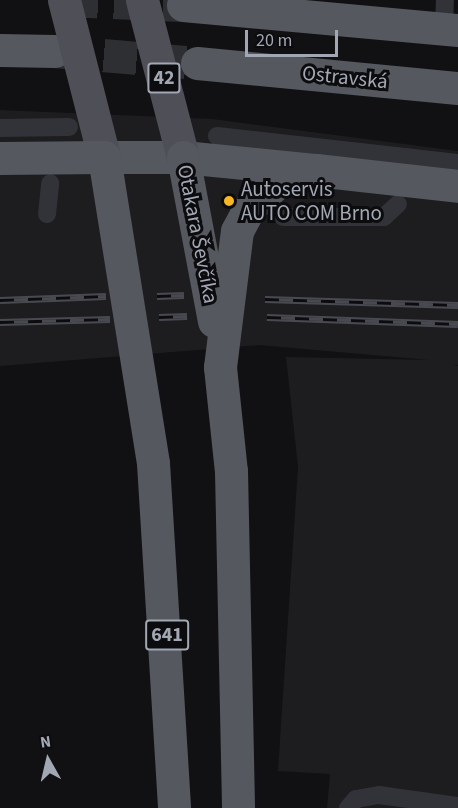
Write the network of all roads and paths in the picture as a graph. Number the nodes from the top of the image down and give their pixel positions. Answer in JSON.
{"nodes":[{"id":1,"x":64,"y":0,"type":"edge"},
{"id":2,"x":142,"y":0,"type":"edge"},
{"id":3,"x":183,"y":5,"type":"dead end"},
{"id":4,"x":449,"y":19,"type":"edge"},
{"id":5,"x":0,"y":51,"type":"edge"},
{"id":6,"x":55,"y":51,"type":"tunnel mouth"},
{"id":7,"x":197,"y":63,"type":"tunnel mouth"},
{"id":8,"x":458,"y":88,"type":"edge"},
{"id":9,"x":69,"y":127,"type":"dead end"},
{"id":10,"x":0,"y":128,"type":"edge"},
{"id":11,"x":217,"y":136,"type":"dead end"},
{"id":12,"x":183,"y":156,"type":"junction"},
{"id":13,"x":104,"y":157,"type":"junction"},
{"id":14,"x":0,"y":158,"type":"edge"},
{"id":15,"x":458,"y":163,"type":"edge"},
{"id":16,"x":316,"y":170,"type":"junction"},
{"id":17,"x":50,"y":183,"type":"dead end"},
{"id":18,"x":458,"y":186,"type":"edge"},
{"id":19,"x":398,"y":204,"type":"dead end"},
{"id":20,"x":47,"y":214,"type":"dead end"},
{"id":21,"x":283,"y":217,"type":"dead end"},
{"id":22,"x":220,"y":367,"type":"junction"},
{"id":23,"x":458,"y":806,"type":"edge"},
{"id":24,"x":174,"y":808,"type":"edge"},
{"id":25,"x":238,"y":808,"type":"edge"},
{"id":26,"x":348,"y":808,"type":"edge"}],
"edges":[{"from":1,"to":13,"type":"main road","bridge":true},
{"from":2,"to":12,"type":"main road","name":"Otakara Ševčíka","number":"42","bridge":true},
{"from":3,"to":4,"type":"highway"},
{"from":5,"to":6,"type":"highway"},
{"from":7,"to":8,"type":"highway","name":"Ostravská","number":"42"},
{"from":9,"to":10,"type":"lane"},
{"from":11,"to":15,"type":"lane"},
{"from":12,"to":13,"type":"highway"},
{"from":12,"to":16,"type":"highway","bridge":true},
{"from":12,"to":22,"type":"highway","name":"Otakara Ševčíka","bridge":true},
{"from":13,"to":14,"type":"highway","bridge":true},
{"from":13,"to":24,"type":"highway","number":"641","bridge":true},
{"from":16,"to":18,"type":"highway","bridge":true},
{"from":16,"to":22,"type":"highway","bridge":true},
{"from":17,"to":20,"type":"lane"},
{"from":19,"to":21,"type":"lane"},
{"from":22,"to":25,"type":"highway","name":"Otakara Ševčíka"},
{"from":23,"to":26,"type":"lane"}]}
